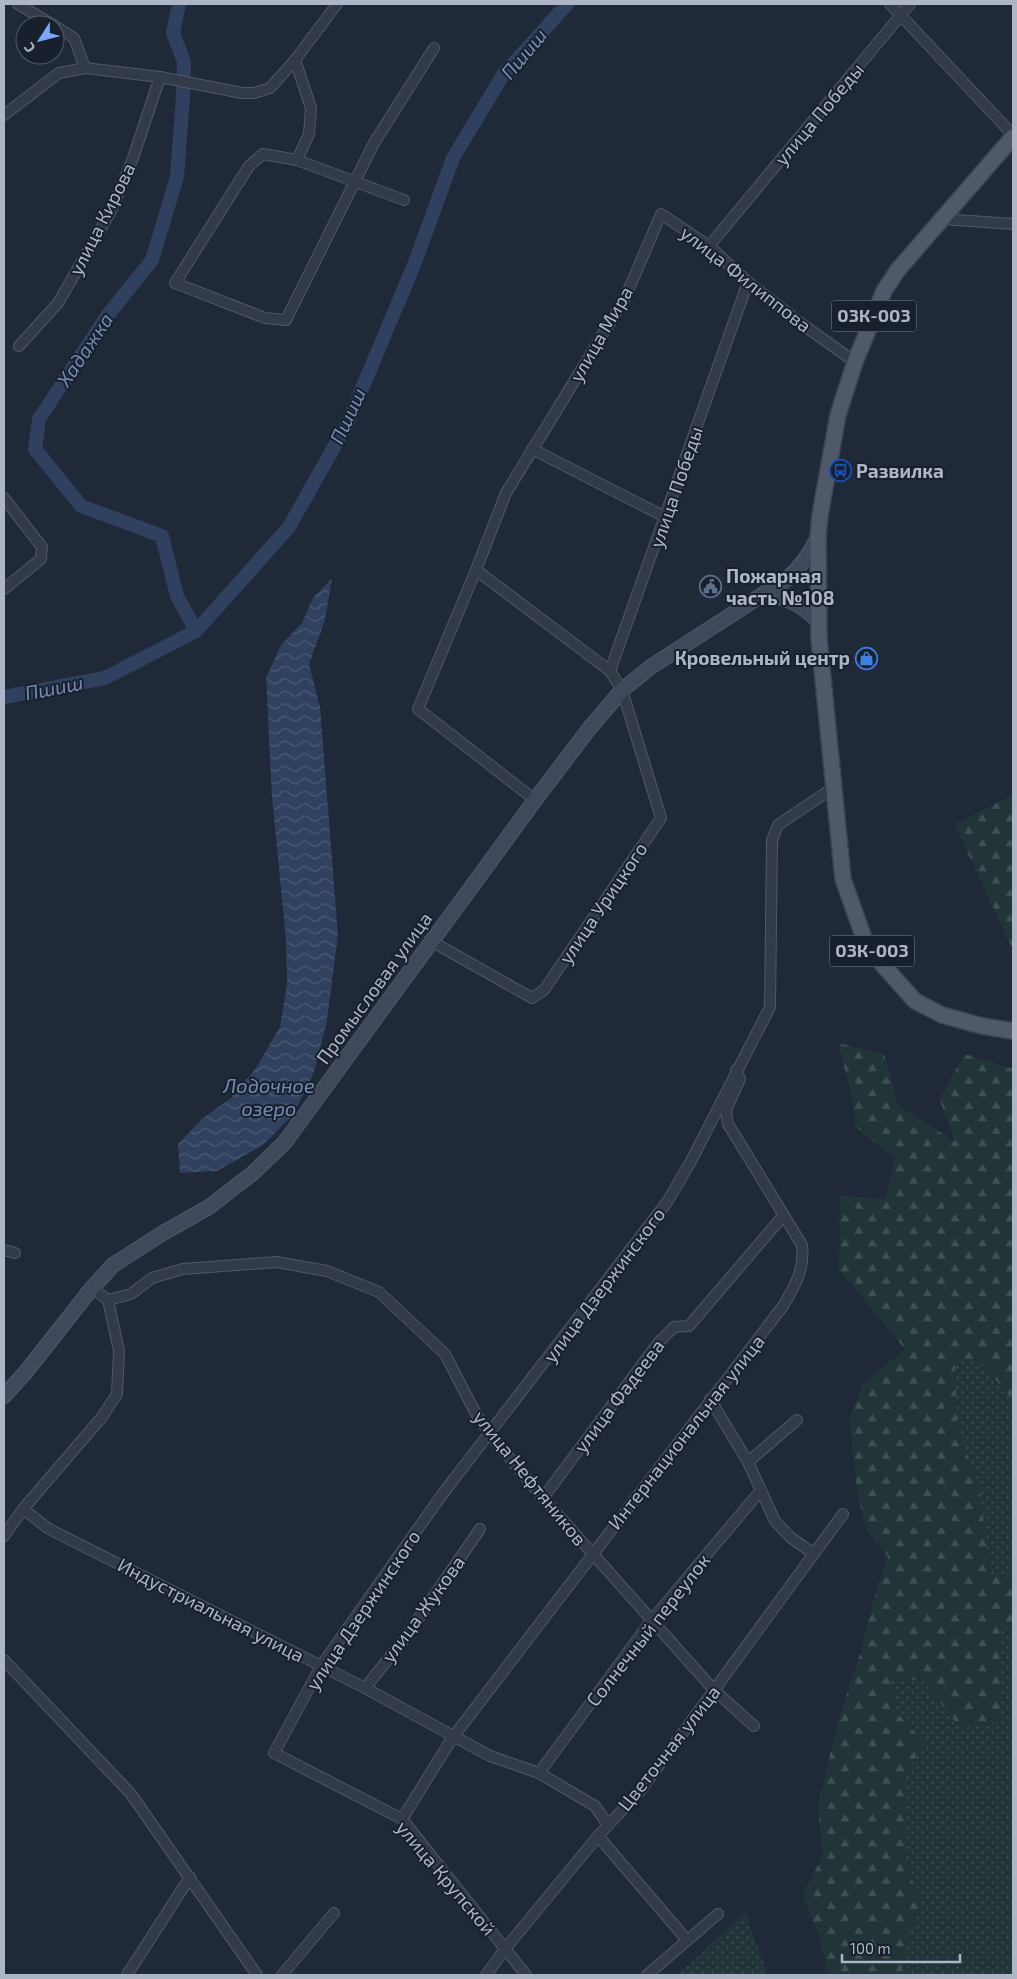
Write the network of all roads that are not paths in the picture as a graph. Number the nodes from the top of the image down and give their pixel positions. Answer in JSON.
{"nodes":[{"id":1,"x":18,"y":4,"type":"edge"},
{"id":2,"x":337,"y":4,"type":"edge"},
{"id":3,"x":890,"y":4,"type":"edge"},
{"id":4,"x":910,"y":4,"type":"edge"},
{"id":5,"x":901,"y":14,"type":"junction"},
{"id":6,"x":36,"y":15,"type":"edge"},
{"id":7,"x":65,"y":33,"type":"edge"},
{"id":8,"x":434,"y":48,"type":"dead end"},
{"id":9,"x":295,"y":60,"type":"junction"},
{"id":10,"x":85,"y":68,"type":"junction"},
{"id":11,"x":163,"y":78,"type":"junction"},
{"id":12,"x":4,"y":115,"type":"edge"},
{"id":13,"x":1013,"y":136,"type":"edge"},
{"id":14,"x":297,"y":160,"type":"junction"},
{"id":15,"x":355,"y":183,"type":"junction"},
{"id":16,"x":404,"y":200,"type":"dead end"},
{"id":17,"x":661,"y":214,"type":"joint"},
{"id":18,"x":942,"y":219,"type":"junction"},
{"id":19,"x":1013,"y":224,"type":"edge"},
{"id":20,"x":709,"y":246,"type":"junction"},
{"id":21,"x":748,"y":282,"type":"junction"},
{"id":22,"x":18,"y":346,"type":"dead end"},
{"id":23,"x":855,"y":362,"type":"junction"},
{"id":24,"x":532,"y":449,"type":"junction"},
{"id":25,"x":4,"y":498,"type":"edge"},
{"id":26,"x":665,"y":517,"type":"junction"},
{"id":27,"x":818,"y":536,"type":"junction"},
{"id":28,"x":476,"y":570,"type":"junction"},
{"id":29,"x":4,"y":589,"type":"edge"},
{"id":30,"x":764,"y":594,"type":"junction"},
{"id":31,"x":818,"y":621,"type":"junction"},
{"id":32,"x":610,"y":671,"type":"junction"},
{"id":33,"x":622,"y":690,"type":"junction"},
{"id":34,"x":833,"y":788,"type":"junction"},
{"id":35,"x":535,"y":800,"type":"junction"},
{"id":36,"x":431,"y":941,"type":"junction"},
{"id":37,"x":1013,"y":1031,"type":"edge"},
{"id":38,"x":736,"y":1070,"type":"junction"},
{"id":39,"x":783,"y":1216,"type":"junction"},
{"id":40,"x":4,"y":1250,"type":"edge"},
{"id":41,"x":15,"y":1254,"type":"dead end"},
{"id":42,"x":92,"y":1288,"type":"junction"},
{"id":43,"x":108,"y":1300,"type":"junction"},
{"id":44,"x":4,"y":1396,"type":"edge"},
{"id":45,"x":710,"y":1400,"type":"junction"},
{"id":46,"x":797,"y":1420,"type":"dead end"},
{"id":47,"x":490,"y":1434,"type":"junction"},
{"id":48,"x":748,"y":1462,"type":"junction"},
{"id":49,"x":761,"y":1490,"type":"junction"},
{"id":50,"x":543,"y":1498,"type":"junction"},
{"id":51,"x":23,"y":1509,"type":"junction"},
{"id":52,"x":843,"y":1514,"type":"dead end"},
{"id":53,"x":480,"y":1529,"type":"dead end"},
{"id":54,"x":4,"y":1536,"type":"edge"},
{"id":55,"x":592,"y":1554,"type":"junction"},
{"id":56,"x":814,"y":1554,"type":"junction"},
{"id":57,"x":651,"y":1621,"type":"junction"},
{"id":58,"x":5,"y":1664,"type":"edge"},
{"id":59,"x":321,"y":1666,"type":"junction"},
{"id":60,"x":365,"y":1688,"type":"junction"},
{"id":61,"x":714,"y":1690,"type":"junction"},
{"id":62,"x":754,"y":1726,"type":"dead end"},
{"id":63,"x":453,"y":1737,"type":"junction"},
{"id":64,"x":274,"y":1753,"type":"joint"},
{"id":65,"x":539,"y":1773,"type":"junction"},
{"id":66,"x":402,"y":1819,"type":"junction"},
{"id":67,"x":608,"y":1825,"type":"junction"},
{"id":68,"x":598,"y":1836,"type":"junction"},
{"id":69,"x":190,"y":1877,"type":"junction"},
{"id":70,"x":334,"y":1913,"type":"dead end"},
{"id":71,"x":718,"y":1914,"type":"dead end"},
{"id":72,"x":687,"y":1940,"type":"junction"},
{"id":73,"x":505,"y":1949,"type":"junction"},
{"id":74,"x":659,"y":1970,"type":"edge"},
{"id":75,"x":127,"y":1975,"type":"edge"},
{"id":76,"x":257,"y":1975,"type":"edge"},
{"id":77,"x":282,"y":1975,"type":"edge"},
{"id":78,"x":486,"y":1975,"type":"edge"},
{"id":79,"x":526,"y":1975,"type":"edge"},
{"id":80,"x":647,"y":1975,"type":"edge"}],
"edges":[{"from":1,"to":6,"type":"street"},
{"from":2,"to":9,"type":"street"},
{"from":3,"to":5,"type":"street"},
{"from":4,"to":5,"type":"street","name":"улица Победы"},
{"from":5,"to":13,"type":"street"},
{"from":5,"to":20,"type":"street","name":"улица Победы"},
{"from":7,"to":10,"type":"street"},
{"from":8,"to":15,"type":"street"},
{"from":9,"to":11,"type":"street"},
{"from":9,"to":14,"type":"street"},
{"from":10,"to":11,"type":"street"},
{"from":10,"to":12,"type":"street"},
{"from":11,"to":22,"type":"street","name":"улица Кирова"},
{"from":13,"to":18,"type":"main road","number":"03К-003"},
{"from":14,"to":15,"type":"street"},
{"from":14,"to":15,"type":"street"},
{"from":15,"to":16,"type":"street"},
{"from":17,"to":20,"type":"street","name":"улица Филиппова"},
{"from":17,"to":24,"type":"street","name":"улица Мира"},
{"from":18,"to":19,"type":"street"},
{"from":18,"to":23,"type":"main road","number":"03К-003"},
{"from":20,"to":21,"type":"street","name":"улица Филиппова"},
{"from":21,"to":23,"type":"street","name":"улица Филиппова"},
{"from":21,"to":26,"type":"street","name":"улица Победы"},
{"from":23,"to":27,"type":"main road","number":"03К-003"},
{"from":24,"to":26,"type":"street"},
{"from":24,"to":28,"type":"street","name":"улица Мира"},
{"from":25,"to":29,"type":"street"},
{"from":26,"to":32,"type":"street","name":"улица Победы"},
{"from":27,"to":30,"type":"main road","name":"Промысловая улица"},
{"from":27,"to":31,"type":"main road","number":"03К-003"},
{"from":28,"to":32,"type":"street"},
{"from":28,"to":35,"type":"street","name":"улица Мира"},
{"from":30,"to":31,"type":"main road"},
{"from":30,"to":33,"type":"main road","name":"Промысловая улица"},
{"from":31,"to":34,"type":"main road","number":"03К-003"},
{"from":32,"to":33,"type":"street"},
{"from":33,"to":35,"type":"main road","name":"Промысловая улица"},
{"from":33,"to":36,"type":"street","name":"улица Урицкого"},
{"from":34,"to":37,"type":"main road","number":"03К-003"},
{"from":34,"to":38,"type":"street","name":"улица Дзержинского"},
{"from":35,"to":36,"type":"main road","name":"Промысловая улица"},
{"from":36,"to":42,"type":"main road","name":"Промысловая улица"},
{"from":38,"to":39,"type":"street"},
{"from":38,"to":47,"type":"street","name":"улица Дзержинского"},
{"from":39,"to":45,"type":"street","name":"Интернациональная улица"},
{"from":39,"to":50,"type":"street","name":"улица Фадеева"},
{"from":40,"to":41,"type":"street"},
{"from":42,"to":43,"type":"street"},
{"from":42,"to":44,"type":"main road","name":"Промысловая улица"},
{"from":43,"to":47,"type":"street","name":"улица Нефтяников"},
{"from":43,"to":51,"type":"street"},
{"from":45,"to":48,"type":"street"},
{"from":45,"to":55,"type":"street","name":"Интернациональная улица"},
{"from":46,"to":48,"type":"street"},
{"from":47,"to":50,"type":"street","name":"улица Нефтяников"},
{"from":47,"to":59,"type":"street","name":"улица Дзержинского"},
{"from":48,"to":49,"type":"street"},
{"from":49,"to":56,"type":"street"},
{"from":49,"to":57,"type":"street","name":"Солнечный переулок"},
{"from":50,"to":55,"type":"street","name":"улица Нефтяников"},
{"from":51,"to":54,"type":"street"},
{"from":51,"to":59,"type":"street","name":"Индустриальная улица"},
{"from":52,"to":56,"type":"street","name":"Цветочная улица"},
{"from":53,"to":60,"type":"street","name":"улица Жукова"},
{"from":55,"to":57,"type":"street","name":"улица Нефтяников"},
{"from":55,"to":63,"type":"street","name":"Интернациональная улица"},
{"from":56,"to":61,"type":"street","name":"Цветочная улица"},
{"from":57,"to":61,"type":"street","name":"улица Нефтяников"},
{"from":57,"to":65,"type":"street","name":"Солнечный переулок"},
{"from":58,"to":69,"type":"street"},
{"from":59,"to":60,"type":"street","name":"Индустриальная улица"},
{"from":59,"to":64,"type":"street","name":"улица Дзержинского"},
{"from":60,"to":63,"type":"street","name":"Индустриальная улица"},
{"from":61,"to":62,"type":"street","name":"улица Нефтяников"},
{"from":61,"to":67,"type":"street","name":"Цветочная улица"},
{"from":63,"to":65,"type":"street","name":"Индустриальная улица"},
{"from":63,"to":66,"type":"street","name":"Интернациональная улица"},
{"from":64,"to":66,"type":"street","name":"улица Крупской"},
{"from":65,"to":67,"type":"street","name":"Индустриальная улица"},
{"from":66,"to":73,"type":"street","name":"улица Крупской"},
{"from":67,"to":68,"type":"street","name":"Цветочная улица"},
{"from":68,"to":72,"type":"street"},
{"from":68,"to":73,"type":"street","name":"Цветочная улица"},
{"from":69,"to":75,"type":"street"},
{"from":69,"to":76,"type":"street"},
{"from":70,"to":77,"type":"street"},
{"from":71,"to":72,"type":"street"},
{"from":72,"to":74,"type":"street"},
{"from":73,"to":78,"type":"street","name":"Цветочная улица"},
{"from":73,"to":79,"type":"street","name":"улица Крупской"},
{"from":74,"to":80,"type":"street"}]}
